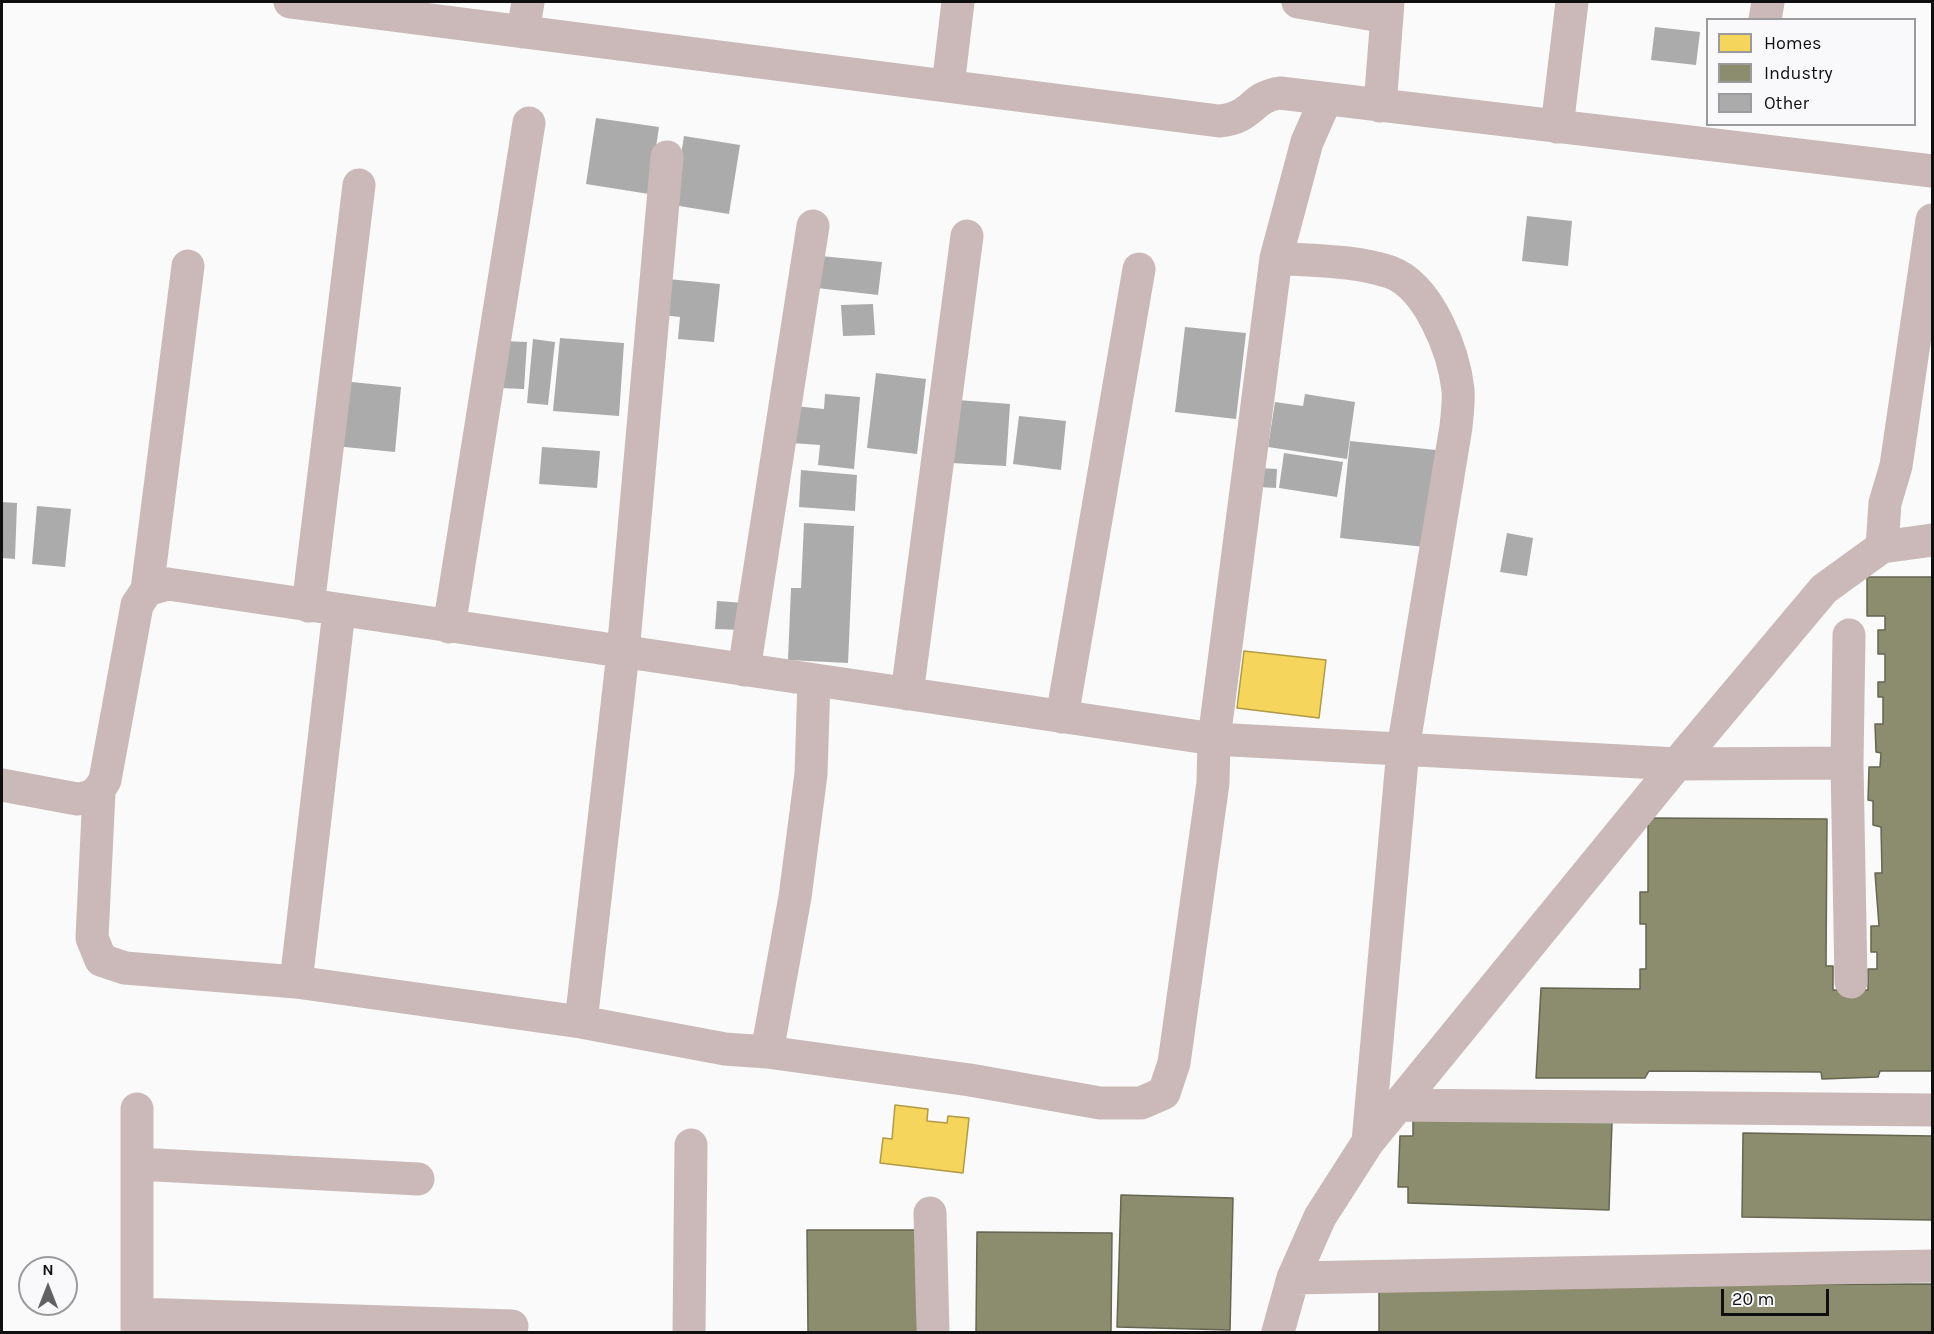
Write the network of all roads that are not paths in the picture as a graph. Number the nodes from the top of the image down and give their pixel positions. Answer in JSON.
{"nodes":[{"id":1,"x":290,"y":2,"type":"edge"},
{"id":2,"x":958,"y":2,"type":"edge"},
{"id":3,"x":1298,"y":2,"type":"edge"},
{"id":4,"x":1572,"y":2,"type":"edge"},
{"id":5,"x":1768,"y":2,"type":"edge"},
{"id":6,"x":403,"y":9,"type":"edge"},
{"id":7,"x":1388,"y":9,"type":"edge"},
{"id":8,"x":526,"y":17,"type":"edge"},
{"id":9,"x":1765,"y":18,"type":"edge"},
{"id":10,"x":948,"y":86,"type":"junction"},
{"id":11,"x":1326,"y":99,"type":"junction"},
{"id":12,"x":1380,"y":106,"type":"junction"},
{"id":13,"x":530,"y":123,"type":"dead end"},
{"id":14,"x":1557,"y":127,"type":"junction"},
{"id":15,"x":1747,"y":137,"type":"edge"},
{"id":16,"x":667,"y":157,"type":"dead end"},
{"id":17,"x":1932,"y":171,"type":"edge"},
{"id":18,"x":359,"y":185,"type":"dead end"},
{"id":19,"x":1932,"y":220,"type":"edge"},
{"id":20,"x":813,"y":226,"type":"dead end"},
{"id":21,"x":967,"y":236,"type":"dead end"},
{"id":22,"x":1276,"y":258,"type":"junction"},
{"id":23,"x":188,"y":266,"type":"dead end"},
{"id":24,"x":1138,"y":269,"type":"dead end"},
{"id":25,"x":1932,"y":540,"type":"edge"},
{"id":26,"x":1882,"y":547,"type":"junction"},
{"id":27,"x":147,"y":590,"type":"junction"},
{"id":28,"x":323,"y":609,"type":"junction"},
{"id":29,"x":449,"y":627,"type":"junction"},
{"id":30,"x":1849,"y":634,"type":"dead end"},
{"id":31,"x":623,"y":652,"type":"junction"},
{"id":32,"x":744,"y":670,"type":"junction"},
{"id":33,"x":814,"y":681,"type":"junction"},
{"id":34,"x":907,"y":694,"type":"junction"},
{"id":35,"x":1062,"y":717,"type":"junction"},
{"id":36,"x":1214,"y":739,"type":"junction"},
{"id":37,"x":1403,"y":749,"type":"junction"},
{"id":38,"x":1847,"y":763,"type":"junction"},
{"id":39,"x":1677,"y":764,"type":"junction"},
{"id":40,"x":2,"y":785,"type":"edge"},
{"id":41,"x":99,"y":792,"type":"junction"},
{"id":42,"x":296,"y":982,"type":"junction"},
{"id":43,"x":1851,"y":982,"type":"dead end"},
{"id":44,"x":581,"y":1022,"type":"junction"},
{"id":45,"x":767,"y":1052,"type":"junction"},
{"id":46,"x":1399,"y":1105,"type":"junction"},
{"id":47,"x":137,"y":1109,"type":"dead end"},
{"id":48,"x":1932,"y":1110,"type":"edge"},
{"id":49,"x":1368,"y":1142,"type":"junction"},
{"id":50,"x":691,"y":1145,"type":"dead end"},
{"id":51,"x":138,"y":1164,"type":"junction"},
{"id":52,"x":418,"y":1179,"type":"dead end"},
{"id":53,"x":930,"y":1213,"type":"dead end"},
{"id":54,"x":1932,"y":1266,"type":"edge"},
{"id":55,"x":1293,"y":1278,"type":"junction"},
{"id":56,"x":138,"y":1323,"type":"edge"},
{"id":57,"x":512,"y":1326,"type":"dead end"},
{"id":58,"x":689,"y":1332,"type":"edge"},
{"id":59,"x":933,"y":1332,"type":"edge"},
{"id":60,"x":1278,"y":1332,"type":"edge"}],
"edges":[{"from":1,"to":6,"type":"street"},
{"from":2,"to":10,"type":"street"},
{"from":3,"to":7,"type":"street"},
{"from":4,"to":14,"type":"street"},
{"from":5,"to":9,"type":"street"},
{"from":6,"to":8,"type":"street"},
{"from":7,"to":12,"type":"street"},
{"from":8,"to":10,"type":"street"},
{"from":10,"to":11,"type":"street"},
{"from":11,"to":12,"type":"street"},
{"from":11,"to":22,"type":"street"},
{"from":12,"to":14,"type":"street"},
{"from":13,"to":29,"type":"street"},
{"from":14,"to":15,"type":"street"},
{"from":15,"to":17,"type":"street"},
{"from":16,"to":31,"type":"street"},
{"from":18,"to":28,"type":"street"},
{"from":19,"to":26,"type":"street"},
{"from":20,"to":32,"type":"street"},
{"from":21,"to":34,"type":"street"},
{"from":22,"to":36,"type":"street"},
{"from":22,"to":37,"type":"street"},
{"from":23,"to":27,"type":"street"},
{"from":24,"to":35,"type":"street"},
{"from":25,"to":26,"type":"street"},
{"from":26,"to":39,"type":"street"},
{"from":27,"to":28,"type":"street"},
{"from":27,"to":41,"type":"street"},
{"from":28,"to":29,"type":"street"},
{"from":28,"to":42,"type":"street"},
{"from":29,"to":31,"type":"street"},
{"from":30,"to":38,"type":"street"},
{"from":31,"to":32,"type":"street"},
{"from":31,"to":44,"type":"street"},
{"from":32,"to":33,"type":"street"},
{"from":33,"to":34,"type":"street"},
{"from":33,"to":45,"type":"street"},
{"from":34,"to":35,"type":"street"},
{"from":35,"to":36,"type":"street"},
{"from":36,"to":37,"type":"street"},
{"from":36,"to":45,"type":"street"},
{"from":37,"to":39,"type":"street"},
{"from":37,"to":49,"type":"street"},
{"from":38,"to":39,"type":"street"},
{"from":38,"to":43,"type":"street"},
{"from":39,"to":46,"type":"street"},
{"from":40,"to":41,"type":"street"},
{"from":41,"to":42,"type":"street"},
{"from":42,"to":44,"type":"street"},
{"from":44,"to":45,"type":"street"},
{"from":46,"to":48,"type":"street"},
{"from":46,"to":49,"type":"street"},
{"from":47,"to":51,"type":"street"},
{"from":49,"to":55,"type":"street"},
{"from":50,"to":58,"type":"street"},
{"from":51,"to":52,"type":"street"},
{"from":51,"to":56,"type":"street"},
{"from":53,"to":59,"type":"street"},
{"from":54,"to":55,"type":"street"},
{"from":55,"to":60,"type":"street"},
{"from":56,"to":57,"type":"street"}]}
